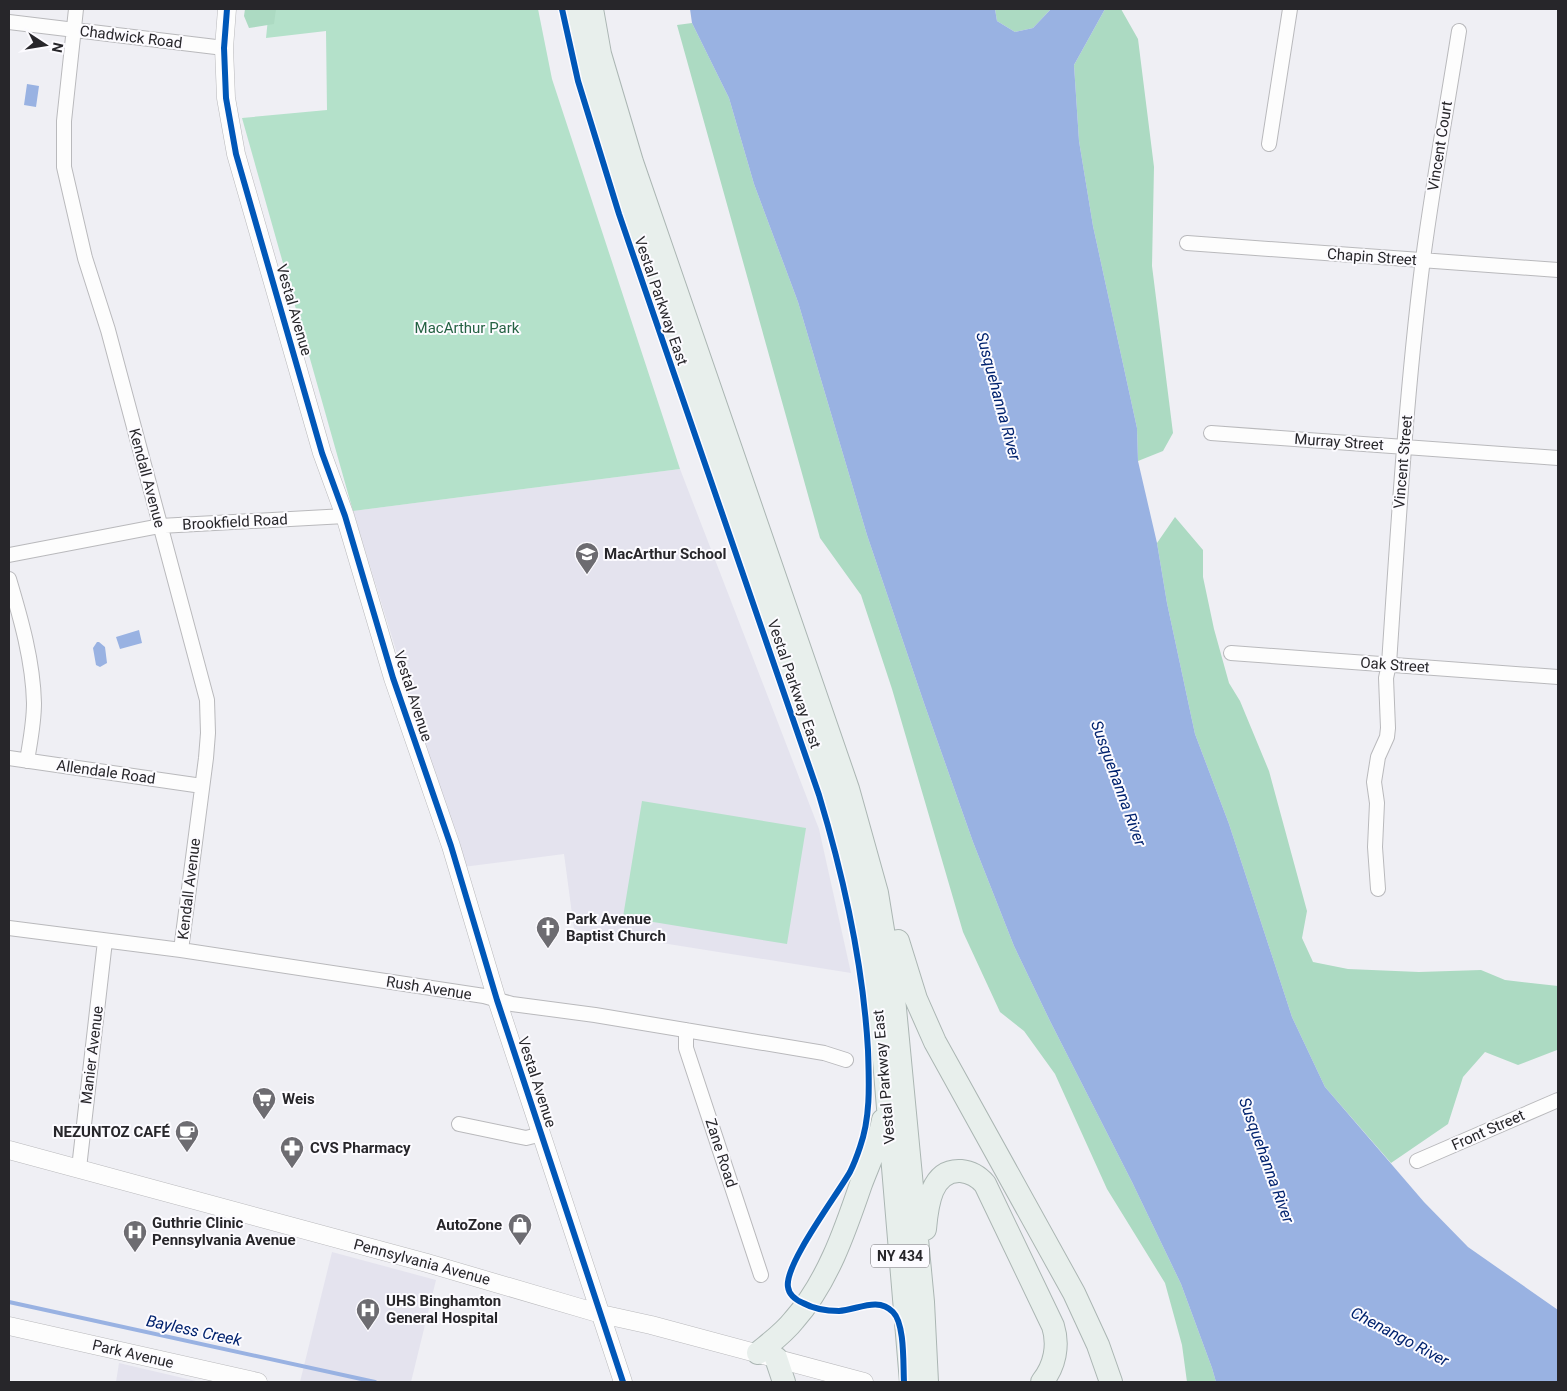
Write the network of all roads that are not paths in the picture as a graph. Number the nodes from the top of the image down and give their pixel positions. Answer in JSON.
{"nodes":[{"id":1,"x":76,"y":9,"type":"edge"},
{"id":2,"x":227,"y":9,"type":"edge"},
{"id":3,"x":572,"y":9,"type":"edge"},
{"id":4,"x":592,"y":9,"type":"edge"},
{"id":5,"x":1290,"y":9,"type":"edge"},
{"id":6,"x":9,"y":22,"type":"edge"},
{"id":7,"x":73,"y":30,"type":"junction"},
{"id":8,"x":1459,"y":31,"type":"dead end"},
{"id":9,"x":224,"y":48,"type":"junction"},
{"id":10,"x":1268,"y":144,"type":"dead end"},
{"id":11,"x":1187,"y":243,"type":"dead end"},
{"id":12,"x":1423,"y":261,"type":"junction"},
{"id":13,"x":1558,"y":270,"type":"edge"},
{"id":14,"x":1210,"y":433,"type":"dead end"},
{"id":15,"x":1404,"y":447,"type":"junction"},
{"id":16,"x":1558,"y":458,"type":"edge"},
{"id":17,"x":345,"y":516,"type":"junction"},
{"id":18,"x":160,"y":526,"type":"junction"},
{"id":19,"x":9,"y":555,"type":"edge"},
{"id":20,"x":9,"y":579,"type":"edge"},
{"id":21,"x":1231,"y":653,"type":"dead end"},
{"id":22,"x":1390,"y":664,"type":"junction"},
{"id":23,"x":1558,"y":677,"type":"edge"},
{"id":24,"x":9,"y":758,"type":"edge"},
{"id":25,"x":27,"y":761,"type":"junction"},
{"id":26,"x":202,"y":786,"type":"junction"},
{"id":27,"x":869,"y":860,"type":"junction"},
{"id":28,"x":1378,"y":889,"type":"dead end"},
{"id":29,"x":9,"y":928,"type":"edge"},
{"id":30,"x":105,"y":941,"type":"junction"},
{"id":31,"x":181,"y":950,"type":"junction"},
{"id":32,"x":497,"y":1000,"type":"junction"},
{"id":33,"x":686,"y":1030,"type":"junction"},
{"id":34,"x":846,"y":1060,"type":"dead end"},
{"id":35,"x":885,"y":1074,"type":"junction"},
{"id":36,"x":1558,"y":1100,"type":"edge"},
{"id":37,"x":459,"y":1124,"type":"dead end"},
{"id":38,"x":542,"y":1134,"type":"junction"},
{"id":39,"x":9,"y":1150,"type":"edge"},
{"id":40,"x":1418,"y":1161,"type":"dead end"},
{"id":41,"x":79,"y":1168,"type":"junction"},
{"id":42,"x":761,"y":1275,"type":"dead end"},
{"id":43,"x":923,"y":1302,"type":"junction"},
{"id":44,"x":601,"y":1314,"type":"junction"},
{"id":45,"x":9,"y":1326,"type":"edge"},
{"id":46,"x":767,"y":1356,"type":"junction"},
{"id":47,"x":258,"y":1382,"type":"edge"},
{"id":48,"x":623,"y":1382,"type":"edge"},
{"id":49,"x":784,"y":1382,"type":"edge"},
{"id":50,"x":864,"y":1382,"type":"edge"},
{"id":51,"x":911,"y":1382,"type":"edge"},
{"id":52,"x":927,"y":1382,"type":"edge"},
{"id":53,"x":1042,"y":1382,"type":"edge"},
{"id":54,"x":1111,"y":1382,"type":"edge"}],
"edges":[{"from":1,"to":7,"type":"street","name":"Kendall Avenue"},
{"from":2,"to":9,"type":"street","name":"Vestal Avenue"},
{"from":3,"to":35,"type":"main road","name":"Vestal Parkway East","number":"NY 434"},
{"from":4,"to":27,"type":"main road","name":"Vestal Parkway East","number":"NY 434"},
{"from":5,"to":10,"type":"street"},
{"from":6,"to":7,"type":"street","name":"Chadwick Road"},
{"from":7,"to":9,"type":"street","name":"Chadwick Road"},
{"from":7,"to":18,"type":"street","name":"Kendall Avenue"},
{"from":8,"to":12,"type":"street","name":"Vincent Court"},
{"from":9,"to":17,"type":"street","name":"Vestal Avenue"},
{"from":11,"to":12,"type":"street","name":"Chapin Street"},
{"from":12,"to":13,"type":"street","name":"Chapin Street"},
{"from":12,"to":15,"type":"street","name":"Vincent Street"},
{"from":14,"to":15,"type":"street","name":"Murray Street"},
{"from":15,"to":16,"type":"street","name":"Murray Street"},
{"from":15,"to":22,"type":"street","name":"Vincent Street"},
{"from":17,"to":18,"type":"street","name":"Brookfield Road"},
{"from":17,"to":32,"type":"street","name":"Vestal Avenue"},
{"from":18,"to":19,"type":"street","name":"Brookfield Road"},
{"from":18,"to":26,"type":"street","name":"Kendall Avenue"},
{"from":20,"to":25,"type":"street"},
{"from":21,"to":22,"type":"street","name":"Oak Street"},
{"from":22,"to":23,"type":"street","name":"Oak Street"},
{"from":22,"to":28,"type":"street","name":"Vincent Street"},
{"from":24,"to":25,"type":"street","name":"Allendale Road"},
{"from":25,"to":26,"type":"street","name":"Allendale Road"},
{"from":26,"to":31,"type":"street","name":"Kendall Avenue"},
{"from":27,"to":43,"type":"main road","name":"Vestal Parkway East","number":"NY 434"},
{"from":27,"to":54,"type":"main road"},
{"from":29,"to":30,"type":"street","name":"Rush Avenue"},
{"from":30,"to":31,"type":"street","name":"Rush Avenue"},
{"from":30,"to":41,"type":"street","name":"Manier Avenue"},
{"from":31,"to":32,"type":"street","name":"Rush Avenue"},
{"from":32,"to":33,"type":"street","name":"Rush Avenue"},
{"from":32,"to":38,"type":"street","name":"Vestal Avenue"},
{"from":33,"to":34,"type":"street","name":"Rush Avenue"},
{"from":33,"to":42,"type":"street","name":"Zane Road"},
{"from":35,"to":46,"type":"main road"},
{"from":35,"to":51,"type":"main road","name":"Vestal Parkway East","number":"NY 434"},
{"from":36,"to":40,"type":"street","name":"Front Street"},
{"from":37,"to":38,"type":"street"},
{"from":38,"to":44,"type":"street","name":"Vestal Avenue"},
{"from":39,"to":41,"type":"street","name":"Pennsylvania Avenue"},
{"from":41,"to":44,"type":"street","name":"Pennsylvania Avenue"},
{"from":43,"to":52,"type":"main road","name":"Vestal Parkway East","number":"NY 434"},
{"from":43,"to":53,"type":"main road"},
{"from":44,"to":46,"type":"street","name":"Pennsylvania Avenue"},
{"from":44,"to":48,"type":"street","name":"Vestal Avenue"},
{"from":45,"to":47,"type":"street","name":"Park Avenue"},
{"from":46,"to":49,"type":"main road"},
{"from":46,"to":50,"type":"street","name":"Pennsylvania Avenue"}]}
